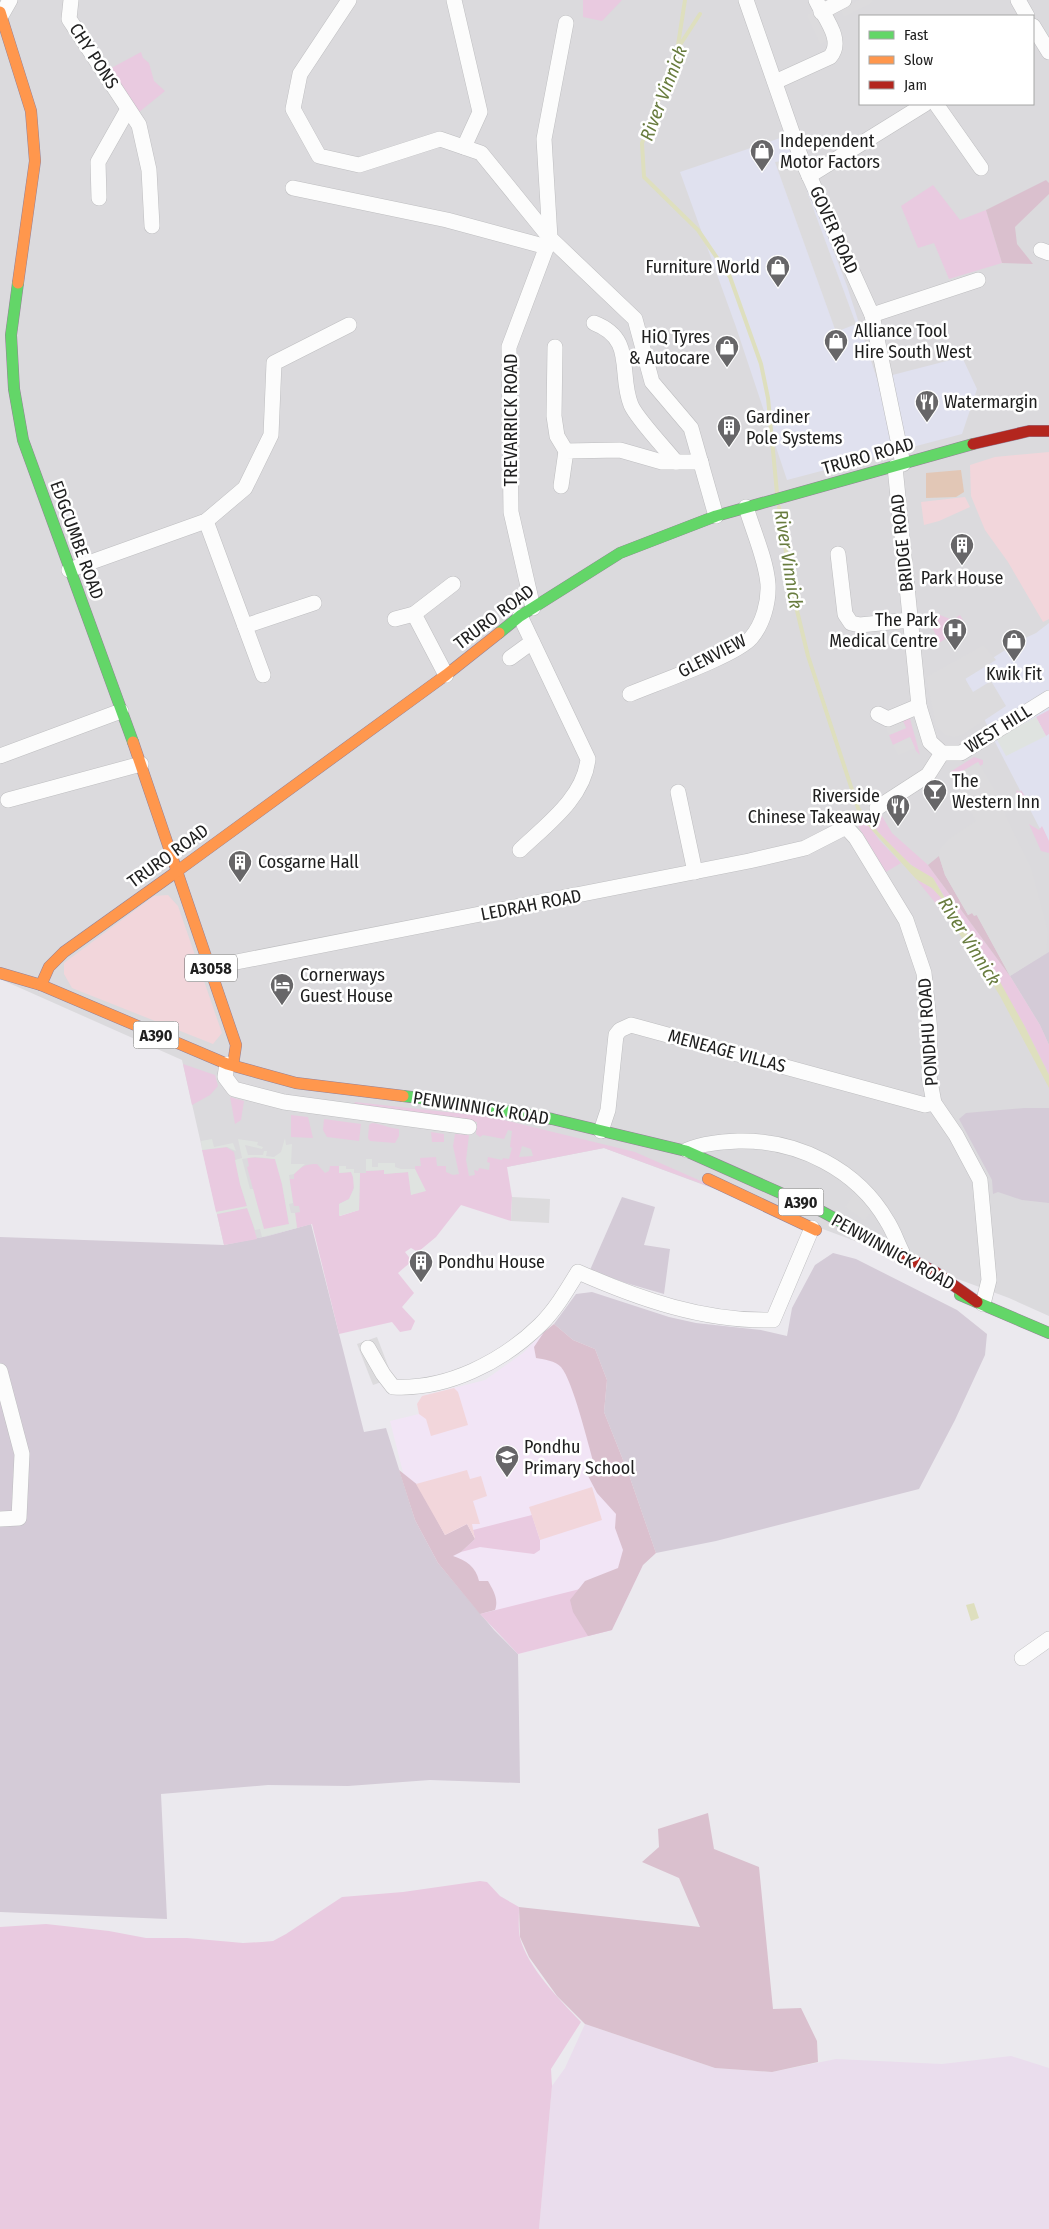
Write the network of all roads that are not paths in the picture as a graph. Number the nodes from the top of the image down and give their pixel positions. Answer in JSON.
{"nodes":[{"id":1,"x":10,"y":0,"type":"edge"},
{"id":2,"x":71,"y":0,"type":"edge"},
{"id":3,"x":349,"y":0,"type":"edge"},
{"id":4,"x":454,"y":0,"type":"edge"},
{"id":5,"x":746,"y":0,"type":"edge"},
{"id":6,"x":844,"y":0,"type":"edge"},
{"id":7,"x":1018,"y":0,"type":"edge"},
{"id":8,"x":818,"y":6,"type":"edge"},
{"id":9,"x":1,"y":13,"type":"edge"},
{"id":10,"x":1026,"y":15,"type":"edge"},
{"id":11,"x":566,"y":23,"type":"dead end"},
{"id":12,"x":1038,"y":30,"type":"edge"},
{"id":13,"x":1049,"y":52,"type":"edge"},
{"id":14,"x":775,"y":82,"type":"junction"},
{"id":15,"x":923,"y":105,"type":"edge"},
{"id":16,"x":937,"y":105,"type":"edge"},
{"id":17,"x":128,"y":109,"type":"junction"},
{"id":18,"x":464,"y":147,"type":"junction"},
{"id":19,"x":981,"y":168,"type":"dead end"},
{"id":20,"x":809,"y":176,"type":"junction"},
{"id":21,"x":293,"y":188,"type":"dead end"},
{"id":22,"x":99,"y":198,"type":"dead end"},
{"id":23,"x":152,"y":226,"type":"dead end"},
{"id":24,"x":548,"y":243,"type":"junction"},
{"id":25,"x":978,"y":280,"type":"dead end"},
{"id":26,"x":872,"y":315,"type":"junction"},
{"id":27,"x":594,"y":323,"type":"dead end"},
{"id":28,"x":349,"y":325,"type":"dead end"},
{"id":29,"x":555,"y":347,"type":"dead end"},
{"id":30,"x":1049,"y":431,"type":"edge"},
{"id":31,"x":566,"y":451,"type":"junction"},
{"id":32,"x":676,"y":462,"type":"junction"},
{"id":33,"x":700,"y":462,"type":"junction"},
{"id":34,"x":899,"y":465,"type":"junction"},
{"id":35,"x":561,"y":486,"type":"dead end"},
{"id":36,"x":746,"y":507,"type":"junction"},
{"id":37,"x":716,"y":516,"type":"junction"},
{"id":38,"x":206,"y":521,"type":"junction"},
{"id":39,"x":838,"y":554,"type":"dead end"},
{"id":40,"x":69,"y":570,"type":"junction"},
{"id":41,"x":453,"y":584,"type":"dead end"},
{"id":42,"x":314,"y":603,"type":"dead end"},
{"id":43,"x":527,"y":612,"type":"junction"},
{"id":44,"x":414,"y":614,"type":"junction"},
{"id":45,"x":394,"y":619,"type":"dead end"},
{"id":46,"x":910,"y":620,"type":"junction"},
{"id":47,"x":245,"y":626,"type":"junction"},
{"id":48,"x":532,"y":642,"type":"junction"},
{"id":49,"x":510,"y":658,"type":"dead end"},
{"id":50,"x":263,"y":675,"type":"dead end"},
{"id":51,"x":446,"y":675,"type":"junction"},
{"id":52,"x":630,"y":694,"type":"dead end"},
{"id":53,"x":1049,"y":698,"type":"edge"},
{"id":54,"x":918,"y":706,"type":"junction"},
{"id":55,"x":121,"y":711,"type":"junction"},
{"id":56,"x":878,"y":714,"type":"dead end"},
{"id":57,"x":942,"y":753,"type":"junction"},
{"id":58,"x":0,"y":756,"type":"edge"},
{"id":59,"x":141,"y":764,"type":"junction"},
{"id":60,"x":678,"y":792,"type":"dead end"},
{"id":61,"x":8,"y":800,"type":"dead end"},
{"id":62,"x":877,"y":808,"type":"dead end"},
{"id":63,"x":846,"y":827,"type":"joint"},
{"id":64,"x":520,"y":850,"type":"dead end"},
{"id":65,"x":176,"y":872,"type":"junction"},
{"id":66,"x":695,"y":872,"type":"junction"},
{"id":67,"x":211,"y":967,"type":"junction"},
{"id":68,"x":0,"y":974,"type":"edge"},
{"id":69,"x":41,"y":985,"type":"junction"},
{"id":70,"x":230,"y":1064,"type":"junction"},
{"id":71,"x":349,"y":1090,"type":"junction"},
{"id":72,"x":934,"y":1103,"type":"junction"},
{"id":73,"x":347,"y":1111,"type":"junction"},
{"id":74,"x":469,"y":1128,"type":"dead end"},
{"id":75,"x":606,"y":1133,"type":"junction"},
{"id":76,"x":686,"y":1151,"type":"junction"},
{"id":77,"x":662,"y":1157,"type":"dead end"},
{"id":78,"x":696,"y":1173,"type":"dead end"},
{"id":79,"x":817,"y":1220,"type":"junction"},
{"id":80,"x":830,"y":1237,"type":"dead end"},
{"id":81,"x":903,"y":1254,"type":"junction"},
{"id":82,"x":934,"y":1286,"type":"dead end"},
{"id":83,"x":980,"y":1303,"type":"junction"},
{"id":84,"x":1049,"y":1333,"type":"edge"},
{"id":85,"x":368,"y":1348,"type":"dead end"},
{"id":86,"x":0,"y":1371,"type":"edge"},
{"id":87,"x":0,"y":1519,"type":"edge"},
{"id":88,"x":1049,"y":1638,"type":"edge"},
{"id":89,"x":1022,"y":1658,"type":"dead end"}],
"edges":[{"from":1,"to":9,"type":"street"},
{"from":2,"to":17,"type":"street","name":"CHY PONS"},
{"from":3,"to":18,"type":"street"},
{"from":4,"to":18,"type":"street"},
{"from":5,"to":14,"type":"street","name":"GOVER ROAD"},
{"from":6,"to":8,"type":"street"},
{"from":7,"to":10,"type":"street"},
{"from":8,"to":14,"type":"street"},
{"from":9,"to":40,"type":"main road","name":"EDGCUMBE ROAD","number":"A3058"},
{"from":11,"to":24,"type":"street"},
{"from":12,"to":13,"type":"street"},
{"from":14,"to":20,"type":"street","name":"GOVER ROAD"},
{"from":15,"to":20,"type":"street"},
{"from":16,"to":19,"type":"street"},
{"from":17,"to":22,"type":"street","name":"CHY PONS"},
{"from":17,"to":23,"type":"street","name":"CHY PONS"},
{"from":18,"to":24,"type":"street"},
{"from":20,"to":26,"type":"street","name":"GOVER ROAD"},
{"from":21,"to":24,"type":"street"},
{"from":24,"to":33,"type":"street"},
{"from":24,"to":43,"type":"street","name":"TREVARRICK ROAD"},
{"from":25,"to":26,"type":"street"},
{"from":26,"to":34,"type":"street","name":"GOVER ROAD"},
{"from":27,"to":32,"type":"street"},
{"from":28,"to":38,"type":"street"},
{"from":29,"to":31,"type":"street"},
{"from":30,"to":34,"type":"main road","name":"TRURO ROAD"},
{"from":31,"to":32,"type":"street"},
{"from":31,"to":35,"type":"street"},
{"from":32,"to":33,"type":"street"},
{"from":33,"to":37,"type":"street"},
{"from":34,"to":36,"type":"main road","name":"TRURO ROAD"},
{"from":34,"to":46,"type":"street","name":"BRIDGE ROAD"},
{"from":36,"to":37,"type":"main road","name":"TRURO ROAD"},
{"from":36,"to":52,"type":"street","name":"GLENVIEW"},
{"from":37,"to":43,"type":"main road","name":"TRURO ROAD"},
{"from":38,"to":40,"type":"street"},
{"from":38,"to":47,"type":"street"},
{"from":39,"to":46,"type":"street"},
{"from":40,"to":55,"type":"main road","name":"EDGCUMBE ROAD","number":"A3058"},
{"from":41,"to":44,"type":"street"},
{"from":42,"to":47,"type":"street"},
{"from":43,"to":48,"type":"street","name":"TREVARRICK ROAD"},
{"from":43,"to":51,"type":"main road","name":"TRURO ROAD"},
{"from":44,"to":45,"type":"street"},
{"from":44,"to":51,"type":"street"},
{"from":46,"to":54,"type":"street","name":"BRIDGE ROAD"},
{"from":47,"to":50,"type":"street"},
{"from":48,"to":49,"type":"street"},
{"from":48,"to":64,"type":"street","name":"TREVARRICK ROAD"},
{"from":51,"to":65,"type":"main road","name":"TRURO ROAD"},
{"from":53,"to":57,"type":"street","name":"WEST HILL"},
{"from":54,"to":56,"type":"street"},
{"from":54,"to":57,"type":"street","name":"BRIDGE ROAD"},
{"from":55,"to":58,"type":"street"},
{"from":55,"to":59,"type":"main road","name":"EDGCUMBE ROAD","number":"A3058"},
{"from":57,"to":62,"type":"street","name":"WEST HILL"},
{"from":59,"to":61,"type":"street"},
{"from":59,"to":65,"type":"main road","name":"EDGCUMBE ROAD","number":"A3058"},
{"from":60,"to":66,"type":"street"},
{"from":63,"to":66,"type":"street","name":"LEDRAH ROAD"},
{"from":63,"to":72,"type":"street","name":"PONDHU ROAD"},
{"from":65,"to":67,"type":"main road","name":"EDGCUMBE ROAD","number":"A3058"},
{"from":65,"to":69,"type":"main road","name":"TRURO ROAD"},
{"from":66,"to":67,"type":"street","name":"LEDRAH ROAD"},
{"from":67,"to":70,"type":"main road","name":"EDGCUMBE ROAD","number":"A3058"},
{"from":68,"to":69,"type":"main road","number":"A390"},
{"from":69,"to":70,"type":"main road","name":"PENWINNICK ROAD","number":"A390"},
{"from":70,"to":71,"type":"main road","name":"PENWINNICK ROAD","number":"A390"},
{"from":70,"to":73,"type":"street","name":"PENWINNICK ROAD"},
{"from":71,"to":73,"type":"street"},
{"from":71,"to":75,"type":"main road","name":"PENWINNICK ROAD","number":"A390"},
{"from":72,"to":75,"type":"street","name":"MENEAGE VILLAS"},
{"from":72,"to":83,"type":"street","name":"PONDHU ROAD"},
{"from":73,"to":74,"type":"street","name":"PENWINNICK ROAD"},
{"from":75,"to":76,"type":"main road","name":"PENWINNICK ROAD","number":"A390"},
{"from":75,"to":77,"type":"main road","name":"PENWINNICK ROAD","number":"A390"},
{"from":76,"to":79,"type":"main road","name":"PENWINNICK ROAD","number":"A390"},
{"from":76,"to":81,"type":"street"},
{"from":78,"to":79,"type":"main road","name":"PENWINNICK ROAD","number":"A390"},
{"from":79,"to":80,"type":"main road","name":"PENWINNICK ROAD","number":"A390"},
{"from":79,"to":81,"type":"main road","name":"PENWINNICK ROAD","number":"A390"},
{"from":79,"to":85,"type":"street"},
{"from":81,"to":83,"type":"main road","name":"PENWINNICK ROAD","number":"A390"},
{"from":82,"to":83,"type":"main road","name":"PENWINNICK ROAD","number":"A390"},
{"from":83,"to":84,"type":"main road","name":"PENWINNICK ROAD","number":"A390"},
{"from":86,"to":87,"type":"street"},
{"from":88,"to":89,"type":"street"}]}
